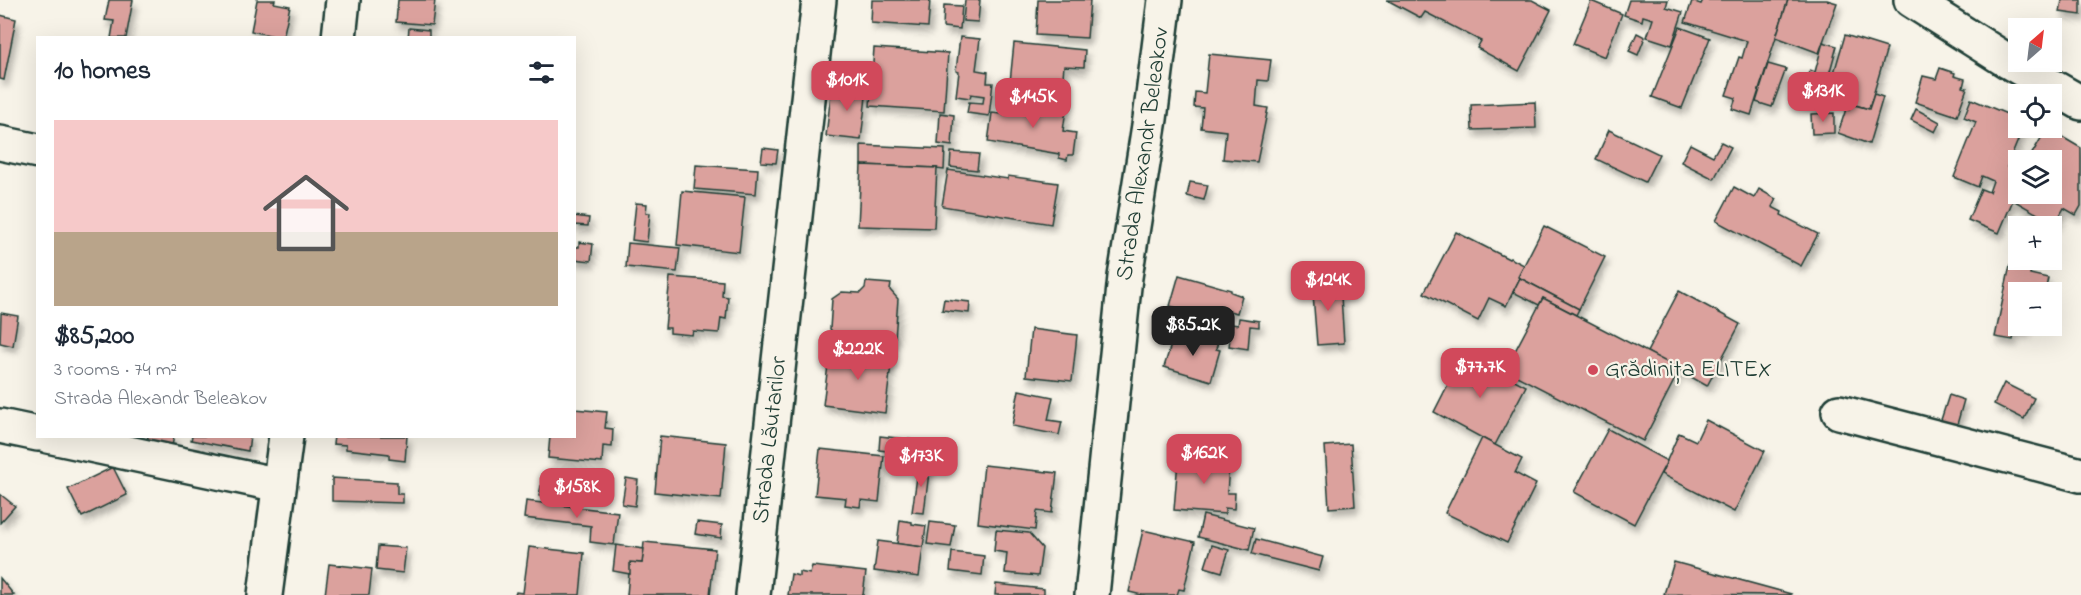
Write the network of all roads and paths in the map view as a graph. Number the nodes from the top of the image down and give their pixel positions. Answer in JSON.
{"nodes":[{"id":1,"x":343,"y":0,"type":"edge"},
{"id":2,"x":819,"y":0,"type":"edge"},
{"id":3,"x":1165,"y":0,"type":"edge"},
{"id":4,"x":1911,"y":0,"type":"edge"},
{"id":5,"x":339,"y":36,"type":"edge"},
{"id":6,"x":2081,"y":103,"type":"edge"},
{"id":7,"x":0,"y":143,"type":"edge"},
{"id":8,"x":36,"y":151,"type":"edge"},
{"id":9,"x":1839,"y":412,"type":"dead end"},
{"id":10,"x":0,"y":426,"type":"edge"},
{"id":11,"x":36,"y":434,"type":"edge"},
{"id":12,"x":57,"y":438,"type":"edge"},
{"id":13,"x":286,"y":438,"type":"edge"},
{"id":14,"x":2081,"y":475,"type":"edge"},
{"id":15,"x":279,"y":485,"type":"junction"},
{"id":16,"x":265,"y":595,"type":"edge"},
{"id":17,"x":753,"y":595,"type":"edge"},
{"id":18,"x":1092,"y":595,"type":"edge"}],
"edges":[{"from":1,"to":5,"type":"street"},
{"from":2,"to":17,"type":"street","name":"Strada Lăutarilor"},
{"from":3,"to":18,"type":"street","name":"Strada Alexandr Beleakov"},
{"from":4,"to":6,"type":"street"},
{"from":7,"to":8,"type":"street"},
{"from":9,"to":14,"type":"street"},
{"from":10,"to":11,"type":"street"},
{"from":12,"to":15,"type":"street"},
{"from":13,"to":15,"type":"street"},
{"from":15,"to":16,"type":"street"}]}
